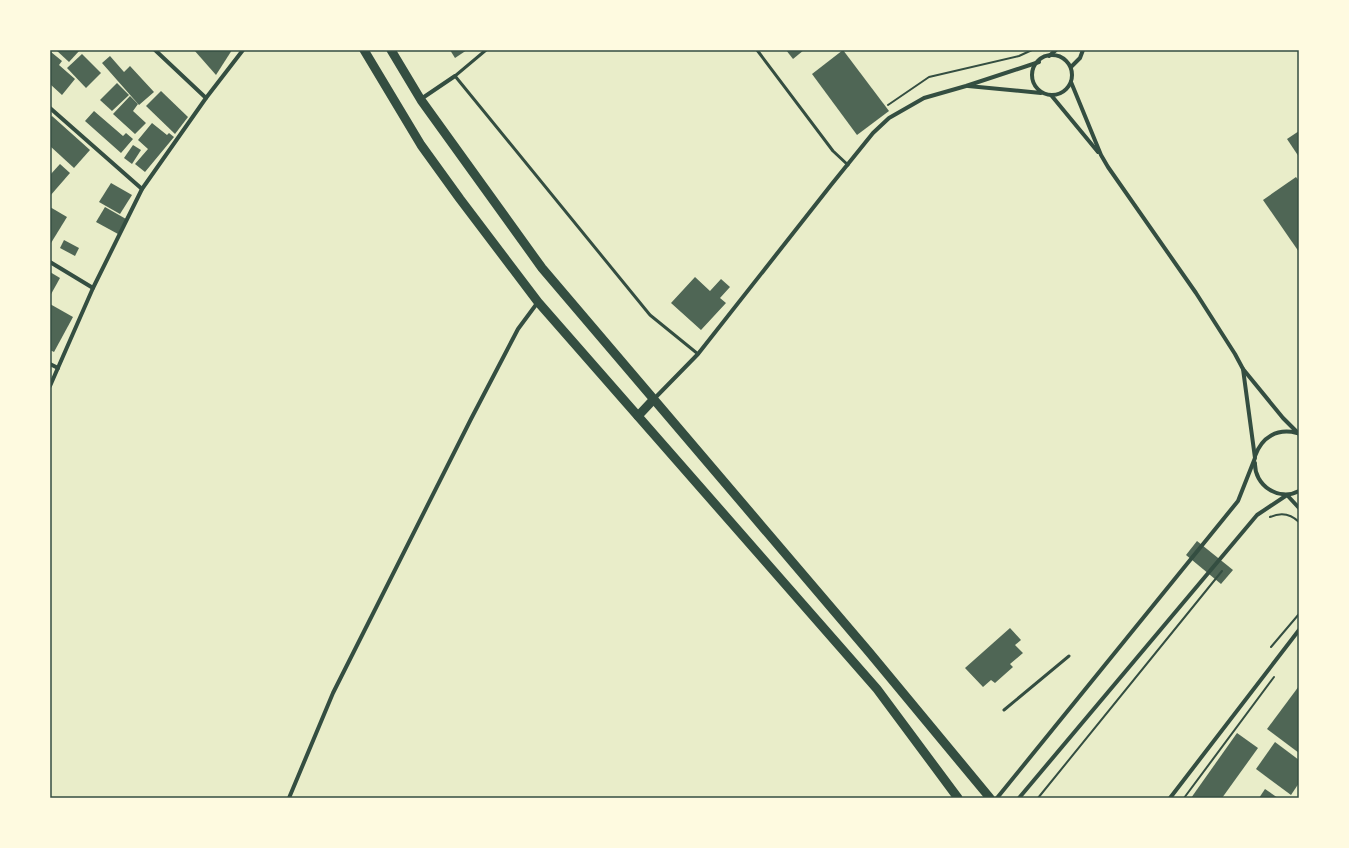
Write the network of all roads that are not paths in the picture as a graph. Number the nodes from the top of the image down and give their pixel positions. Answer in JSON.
{"nodes":[{"id":1,"x":155,"y":50,"type":"edge"},
{"id":2,"x":243,"y":50,"type":"edge"},
{"id":3,"x":364,"y":50,"type":"edge"},
{"id":4,"x":391,"y":50,"type":"edge"},
{"id":5,"x":486,"y":50,"type":"edge"},
{"id":6,"x":757,"y":50,"type":"edge"},
{"id":7,"x":1056,"y":50,"type":"edge"},
{"id":8,"x":1083,"y":50,"type":"edge"},
{"id":9,"x":1049,"y":56,"type":"junction"},
{"id":10,"x":1039,"y":62,"type":"junction"},
{"id":11,"x":1071,"y":68,"type":"junction"},
{"id":12,"x":455,"y":76,"type":"junction"},
{"id":13,"x":1071,"y":82,"type":"junction"},
{"id":14,"x":966,"y":86,"type":"junction"},
{"id":15,"x":1042,"y":93,"type":"junction"},
{"id":16,"x":1051,"y":95,"type":"junction"},
{"id":17,"x":206,"y":98,"type":"junction"},
{"id":18,"x":420,"y":100,"type":"junction"},
{"id":19,"x":50,"y":108,"type":"edge"},
{"id":20,"x":1101,"y":155,"type":"junction"},
{"id":21,"x":848,"y":165,"type":"junction"},
{"id":22,"x":142,"y":189,"type":"junction"},
{"id":23,"x":50,"y":262,"type":"edge"},
{"id":24,"x":93,"y":288,"type":"junction"},
{"id":25,"x":538,"y":302,"type":"junction"},
{"id":26,"x":698,"y":354,"type":"junction"},
{"id":27,"x":50,"y":364,"type":"edge"},
{"id":28,"x":58,"y":368,"type":"junction"},
{"id":29,"x":1243,"y":369,"type":"junction"},
{"id":30,"x":50,"y":386,"type":"edge"},
{"id":31,"x":654,"y":400,"type":"junction"},
{"id":32,"x":638,"y":416,"type":"junction"},
{"id":33,"x":1299,"y":434,"type":"edge"},
{"id":34,"x":1255,"y":458,"type":"junction"},
{"id":35,"x":1299,"y":491,"type":"edge"},
{"id":36,"x":1287,"y":495,"type":"junction"},
{"id":37,"x":1299,"y":508,"type":"edge"},
{"id":38,"x":1299,"y":630,"type":"edge"},
{"id":39,"x":1069,"y":656,"type":"dead end"},
{"id":40,"x":1004,"y":710,"type":"dead end"},
{"id":41,"x":289,"y":798,"type":"edge"},
{"id":42,"x":958,"y":798,"type":"edge"},
{"id":43,"x":990,"y":798,"type":"edge"},
{"id":44,"x":997,"y":798,"type":"edge"},
{"id":45,"x":1020,"y":798,"type":"edge"},
{"id":46,"x":1170,"y":798,"type":"edge"}],
"edges":[{"from":1,"to":17,"type":"street"},
{"from":2,"to":17,"type":"street"},
{"from":3,"to":25,"type":"main road"},
{"from":4,"to":18,"type":"main road"},
{"from":5,"to":12,"type":"lane"},
{"from":6,"to":21,"type":"lane"},
{"from":7,"to":9,"type":"street"},
{"from":8,"to":11,"type":"street"},
{"from":9,"to":10,"type":"street"},
{"from":9,"to":11,"type":"street"},
{"from":10,"to":14,"type":"street"},
{"from":10,"to":15,"type":"street"},
{"from":11,"to":13,"type":"street"},
{"from":12,"to":18,"type":"street"},
{"from":12,"to":26,"type":"lane"},
{"from":13,"to":16,"type":"street"},
{"from":13,"to":20,"type":"street"},
{"from":14,"to":15,"type":"street"},
{"from":14,"to":21,"type":"street"},
{"from":15,"to":16,"type":"street"},
{"from":16,"to":20,"type":"street"},
{"from":17,"to":22,"type":"street"},
{"from":18,"to":31,"type":"main road"},
{"from":19,"to":22,"type":"street"},
{"from":20,"to":29,"type":"street"},
{"from":21,"to":26,"type":"street"},
{"from":22,"to":24,"type":"street"},
{"from":23,"to":24,"type":"street"},
{"from":24,"to":28,"type":"street"},
{"from":25,"to":32,"type":"main road"},
{"from":25,"to":41,"type":"street"},
{"from":26,"to":31,"type":"street"},
{"from":27,"to":28,"type":"street"},
{"from":28,"to":30,"type":"street"},
{"from":29,"to":33,"type":"street"},
{"from":29,"to":34,"type":"street"},
{"from":31,"to":32,"type":"main road"},
{"from":31,"to":43,"type":"main road"},
{"from":32,"to":42,"type":"main road"},
{"from":33,"to":34,"type":"street"},
{"from":34,"to":36,"type":"street"},
{"from":34,"to":44,"type":"street"},
{"from":35,"to":36,"type":"street"},
{"from":36,"to":37,"type":"street"},
{"from":36,"to":45,"type":"street"},
{"from":38,"to":46,"type":"street"},
{"from":39,"to":40,"type":"lane"}]}
